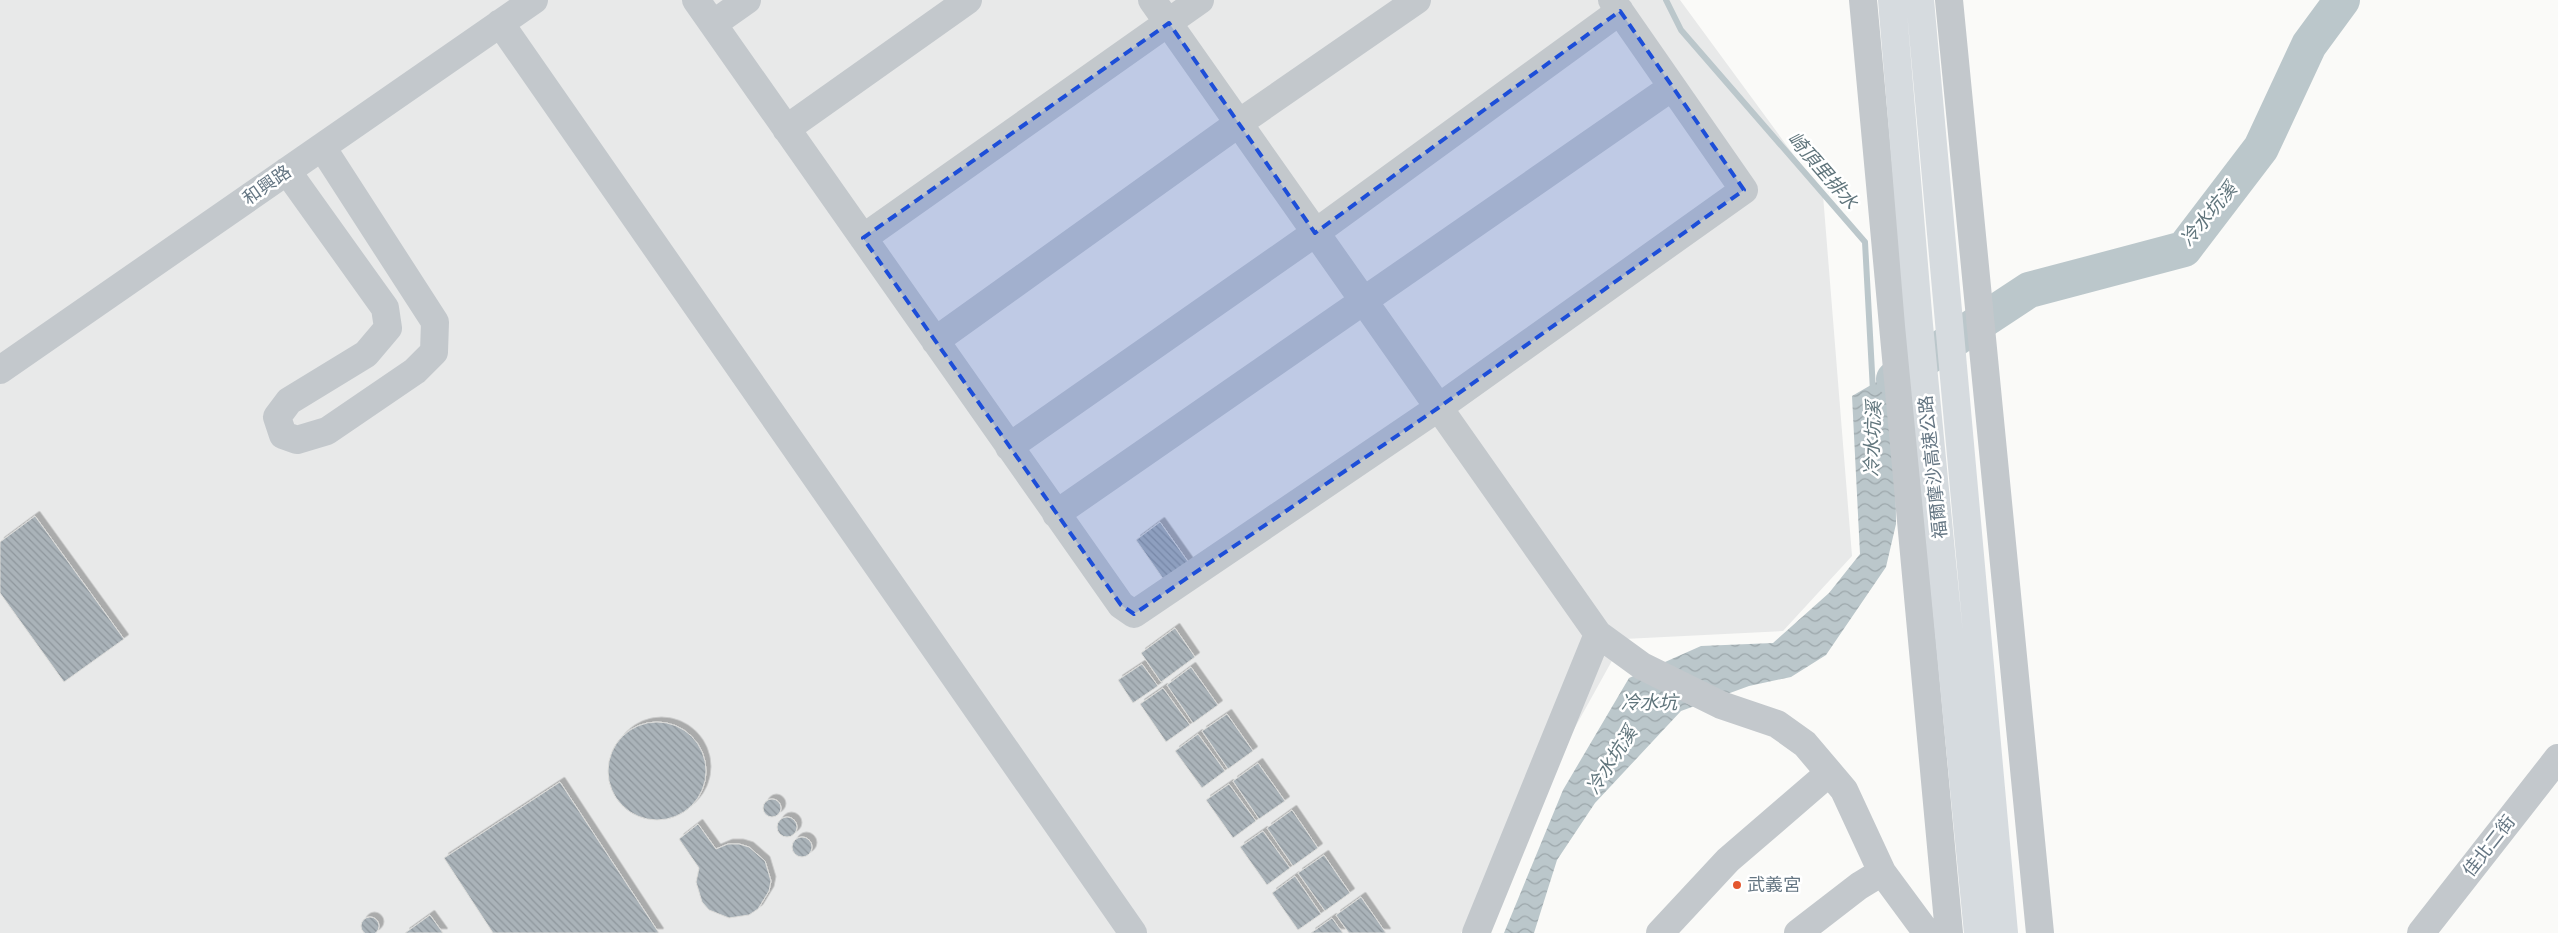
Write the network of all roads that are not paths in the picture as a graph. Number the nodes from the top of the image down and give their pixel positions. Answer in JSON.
{"nodes":[{"id":1,"x":534,"y":0,"type":"edge"},
{"id":2,"x":696,"y":0,"type":"edge"},
{"id":3,"x":747,"y":0,"type":"edge"},
{"id":4,"x":968,"y":0,"type":"edge"},
{"id":5,"x":1152,"y":0,"type":"edge"},
{"id":6,"x":1200,"y":0,"type":"edge"},
{"id":7,"x":1417,"y":0,"type":"edge"},
{"id":8,"x":1863,"y":0,"type":"edge"},
{"id":9,"x":1892,"y":0,"type":"edge"},
{"id":10,"x":1920,"y":0,"type":"edge"},
{"id":11,"x":1616,"y":5,"type":"edge"},
{"id":12,"x":1949,"y":7,"type":"edge"},
{"id":13,"x":1168,"y":23,"type":"junction"},
{"id":14,"x":500,"y":24,"type":"junction"},
{"id":15,"x":713,"y":24,"type":"junction"},
{"id":16,"x":1865,"y":28,"type":"junction"},
{"id":17,"x":1672,"y":86,"type":"junction"},
{"id":18,"x":1239,"y":123,"type":"junction"},
{"id":19,"x":786,"y":129,"type":"junction"},
{"id":20,"x":322,"y":146,"type":"junction"},
{"id":21,"x":287,"y":171,"type":"junction"},
{"id":22,"x":1315,"y":233,"type":"junction"},
{"id":23,"x":862,"y":238,"type":"junction"},
{"id":24,"x":1364,"y":302,"type":"junction"},
{"id":25,"x":935,"y":341,"type":"junction"},
{"id":26,"x":0,"y":370,"type":"edge"},
{"id":27,"x":1438,"y":408,"type":"junction"},
{"id":28,"x":1992,"y":439,"type":"junction"},
{"id":29,"x":1009,"y":448,"type":"junction"},
{"id":30,"x":1905,"y":453,"type":"junction"},
{"id":31,"x":1056,"y":514,"type":"junction"},
{"id":32,"x":1598,"y":634,"type":"junction"},
{"id":33,"x":2558,"y":758,"type":"edge"},
{"id":34,"x":1829,"y":773,"type":"junction"},
{"id":35,"x":1882,"y":872,"type":"junction"},
{"id":36,"x":2035,"y":882,"type":"junction"},
{"id":37,"x":1946,"y":894,"type":"junction"},
{"id":38,"x":1133,"y":933,"type":"edge"},
{"id":39,"x":1476,"y":933,"type":"edge"},
{"id":40,"x":1660,"y":933,"type":"edge"},
{"id":41,"x":1798,"y":933,"type":"edge"},
{"id":42,"x":1927,"y":933,"type":"edge"},
{"id":43,"x":1949,"y":933,"type":"edge"},
{"id":44,"x":1978,"y":933,"type":"edge"},
{"id":45,"x":2004,"y":933,"type":"edge"},
{"id":46,"x":2040,"y":933,"type":"edge"},
{"id":47,"x":2420,"y":933,"type":"edge"}],
"edges":[{"from":1,"to":14,"type":"street","name":"和興路"},
{"from":2,"to":15,"type":"street"},
{"from":3,"to":15,"type":"street"},
{"from":4,"to":19,"type":"street"},
{"from":5,"to":13,"type":"street"},
{"from":6,"to":13,"type":"street"},
{"from":7,"to":18,"type":"street"},
{"from":8,"to":16,"type":"street"},
{"from":9,"to":44,"type":"highway","name":"福爾摩沙高速公路"},
{"from":10,"to":45,"type":"highway","name":"福爾摩沙高速公路"},
{"from":11,"to":17,"type":"street"},
{"from":11,"to":22,"type":"street"},
{"from":12,"to":16,"type":"street"},
{"from":12,"to":28,"type":"street"},
{"from":13,"to":18,"type":"street"},
{"from":13,"to":23,"type":"street"},
{"from":14,"to":20,"type":"street","name":"和興路"},
{"from":14,"to":38,"type":"street"},
{"from":15,"to":19,"type":"street"},
{"from":16,"to":30,"type":"street"},
{"from":17,"to":24,"type":"street"},
{"from":17,"to":27,"type":"street"},
{"from":18,"to":22,"type":"street"},
{"from":18,"to":25,"type":"street"},
{"from":19,"to":23,"type":"street"},
{"from":20,"to":21,"type":"street","name":"和興路"},
{"from":20,"to":21,"type":"street"},
{"from":21,"to":26,"type":"street","name":"和興路"},
{"from":22,"to":24,"type":"street"},
{"from":22,"to":29,"type":"street"},
{"from":23,"to":25,"type":"street"},
{"from":24,"to":27,"type":"street"},
{"from":24,"to":31,"type":"street"},
{"from":25,"to":29,"type":"street"},
{"from":27,"to":31,"type":"street"},
{"from":27,"to":32,"type":"street"},
{"from":28,"to":30,"type":"street"},
{"from":28,"to":36,"type":"street"},
{"from":29,"to":31,"type":"street"},
{"from":30,"to":37,"type":"street"},
{"from":32,"to":34,"type":"street"},
{"from":32,"to":39,"type":"street"},
{"from":33,"to":47,"type":"street","name":"佳北二街"},
{"from":34,"to":35,"type":"street"},
{"from":34,"to":40,"type":"street"},
{"from":35,"to":41,"type":"street"},
{"from":35,"to":42,"type":"street"},
{"from":36,"to":37,"type":"street"},
{"from":36,"to":46,"type":"street"},
{"from":37,"to":43,"type":"street"}]}
